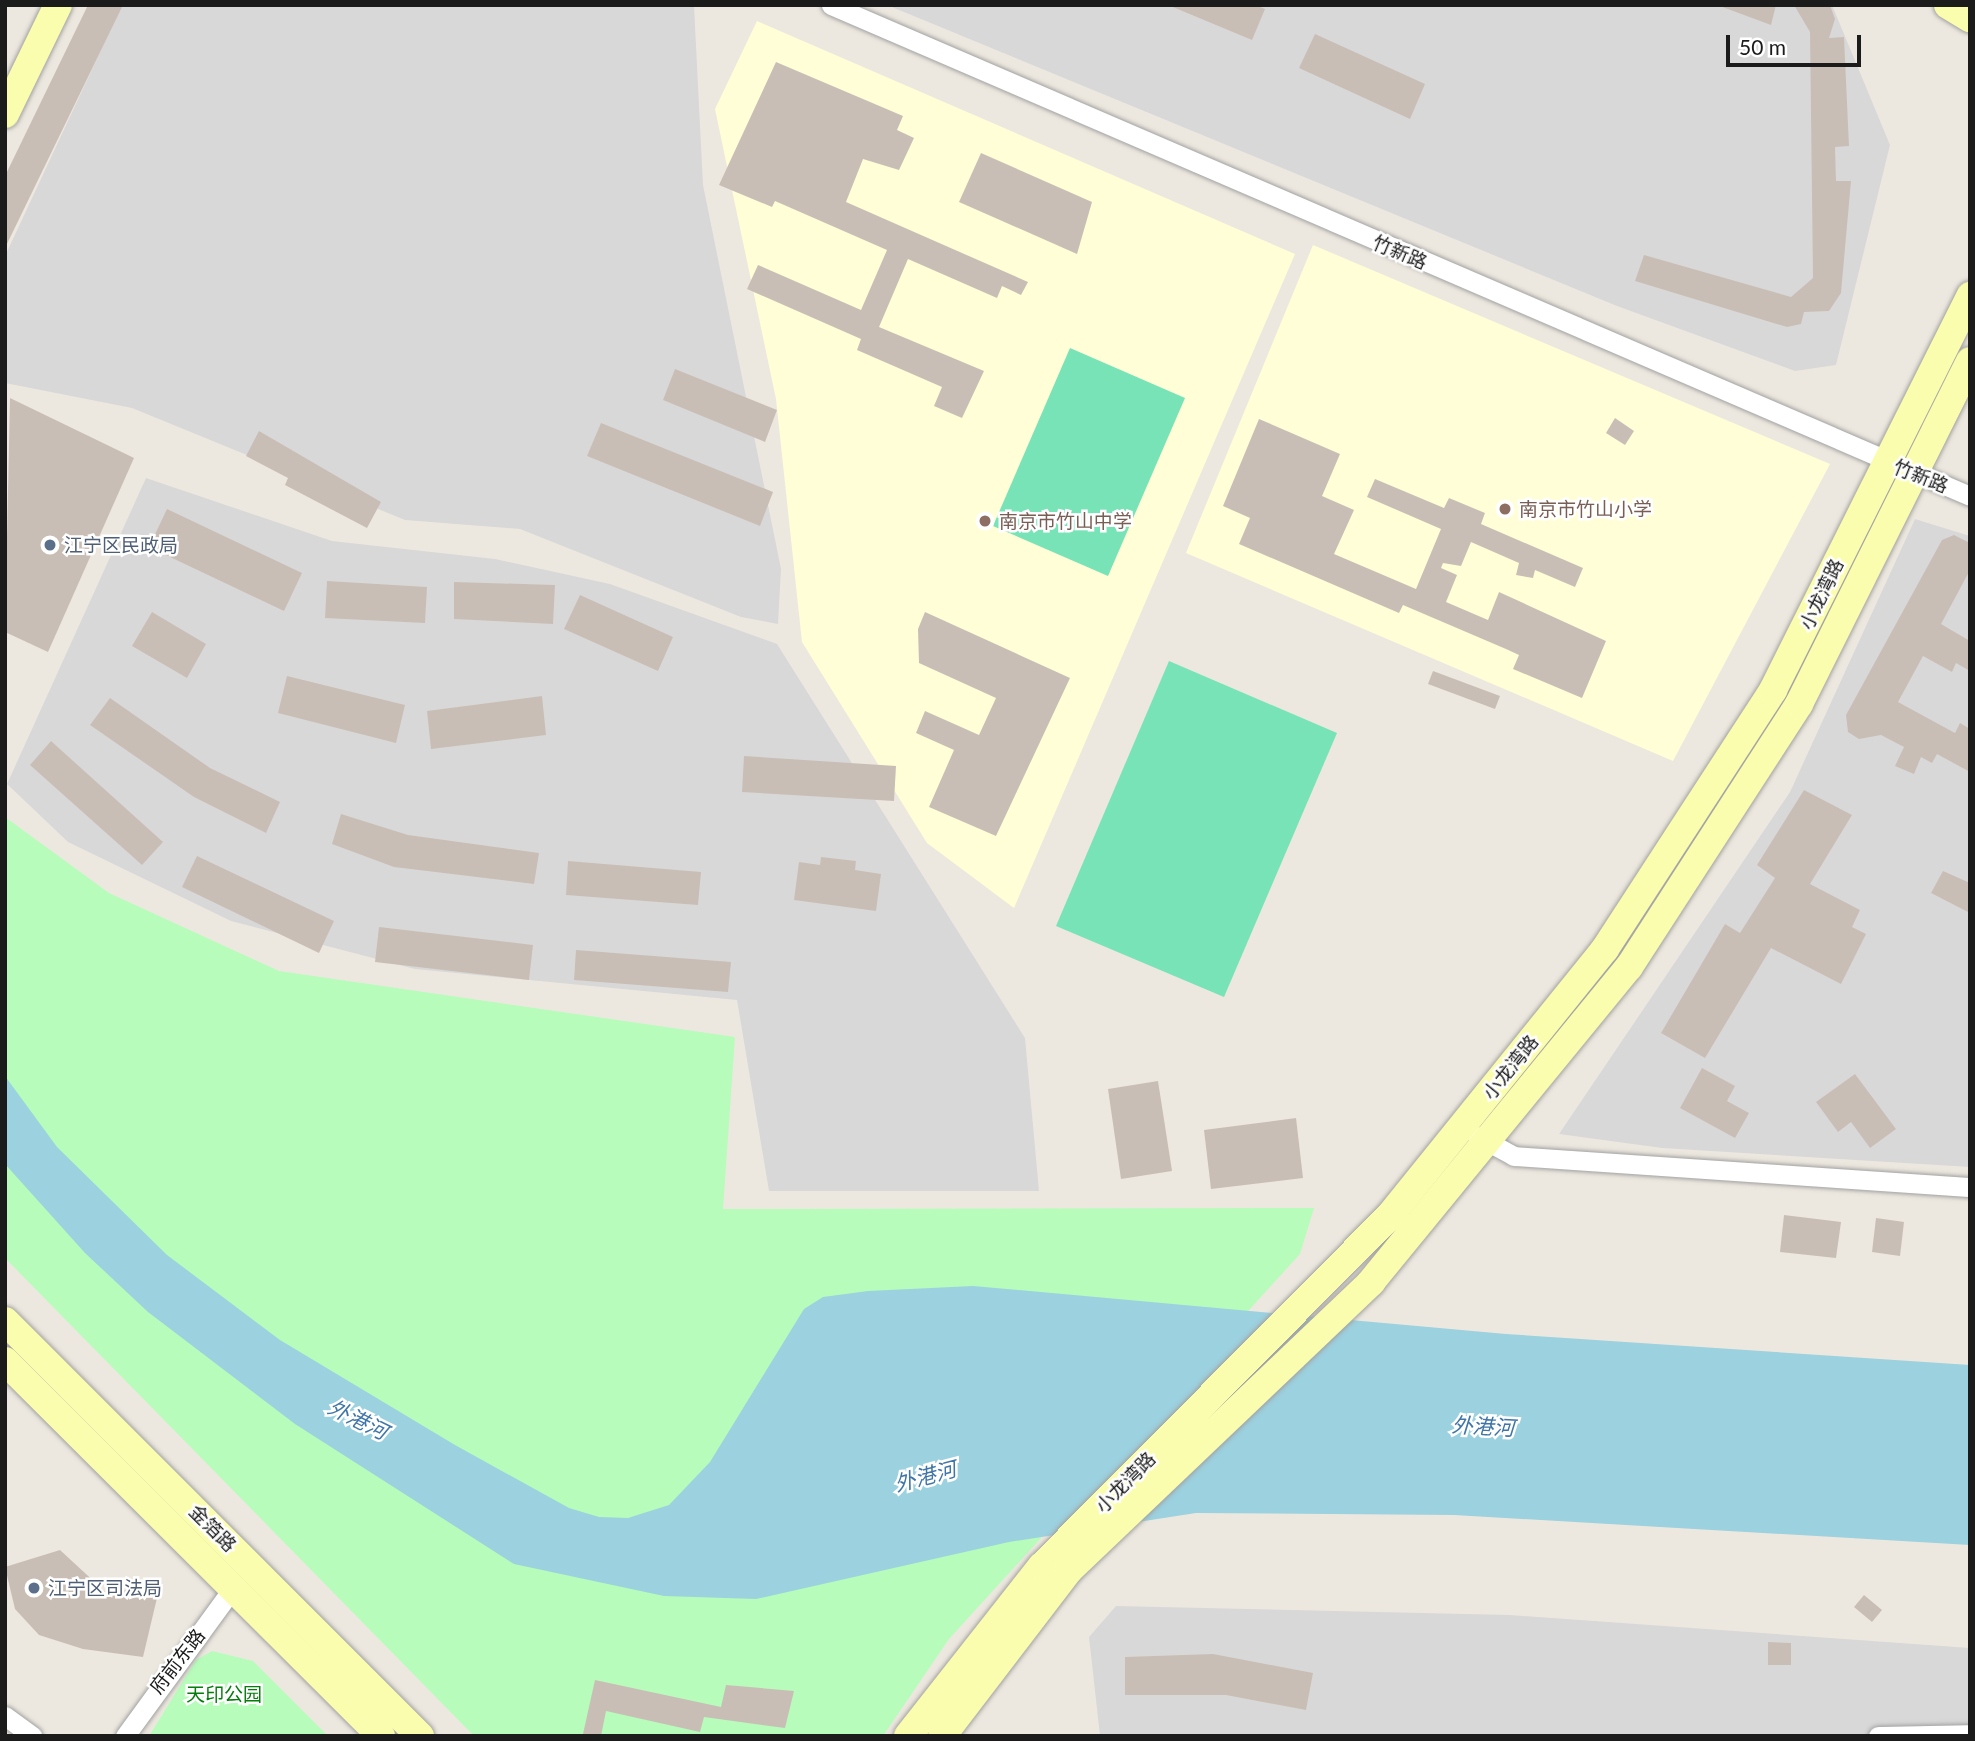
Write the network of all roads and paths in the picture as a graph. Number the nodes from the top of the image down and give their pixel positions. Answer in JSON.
{"nodes":[{"id":1,"x":58,"y":5,"type":"edge"},
{"id":2,"x":831,"y":5,"type":"edge"},
{"id":3,"x":1948,"y":5,"type":"edge"},
{"id":4,"x":1970,"y":18,"type":"edge"},
{"id":5,"x":5,"y":114,"type":"edge"},
{"id":6,"x":1970,"y":296,"type":"edge"},
{"id":7,"x":1970,"y":361,"type":"edge"},
{"id":8,"x":1886,"y":463,"type":"junction"},
{"id":9,"x":1913,"y":474,"type":"junction"},
{"id":10,"x":1970,"y":496,"type":"edge"},
{"id":11,"x":1464,"y":1124,"type":"junction"},
{"id":12,"x":1486,"y":1144,"type":"junction"},
{"id":13,"x":1970,"y":1186,"type":"edge"},
{"id":14,"x":5,"y":1321,"type":"edge"},
{"id":15,"x":9,"y":1373,"type":"edge"},
{"id":16,"x":1055,"y":1568,"type":"junction"},
{"id":17,"x":233,"y":1588,"type":"junction"},
{"id":18,"x":5,"y":1716,"type":"edge"},
{"id":19,"x":1970,"y":1734,"type":"edge"},
{"id":20,"x":33,"y":1736,"type":"edge"},
{"id":21,"x":125,"y":1736,"type":"edge"},
{"id":22,"x":381,"y":1736,"type":"edge"},
{"id":23,"x":420,"y":1736,"type":"edge"},
{"id":24,"x":908,"y":1736,"type":"edge"},
{"id":25,"x":942,"y":1736,"type":"edge"},
{"id":26,"x":1878,"y":1736,"type":"edge"}],
"edges":[{"from":1,"to":5,"type":"main road"},
{"from":2,"to":8,"type":"street","name":"竹新路"},
{"from":3,"to":4,"type":"main road"},
{"from":6,"to":8,"type":"main road","name":"小龙湾路"},
{"from":7,"to":9,"type":"main road","name":"小龙湾路"},
{"from":8,"to":9,"type":"street","name":"竹新路"},
{"from":8,"to":11,"type":"main road","name":"小龙湾路"},
{"from":9,"to":10,"type":"street","name":"竹新路"},
{"from":9,"to":12,"type":"main road","name":"小龙湾路"},
{"from":11,"to":12,"type":"street"},
{"from":11,"to":16,"type":"main road","name":"小龙湾路"},
{"from":12,"to":13,"type":"street"},
{"from":12,"to":16,"type":"main road","name":"小龙湾路"},
{"from":14,"to":23,"type":"main road","name":"金箔路"},
{"from":15,"to":17,"type":"main road","name":"金箔路"},
{"from":16,"to":24,"type":"main road","name":"小龙湾路"},
{"from":16,"to":25,"type":"main road","name":"小龙湾路"},
{"from":17,"to":21,"type":"street","name":"府前东路"},
{"from":17,"to":22,"type":"main road","name":"金箔路"},
{"from":18,"to":20,"type":"street"},
{"from":19,"to":26,"type":"street"}]}
